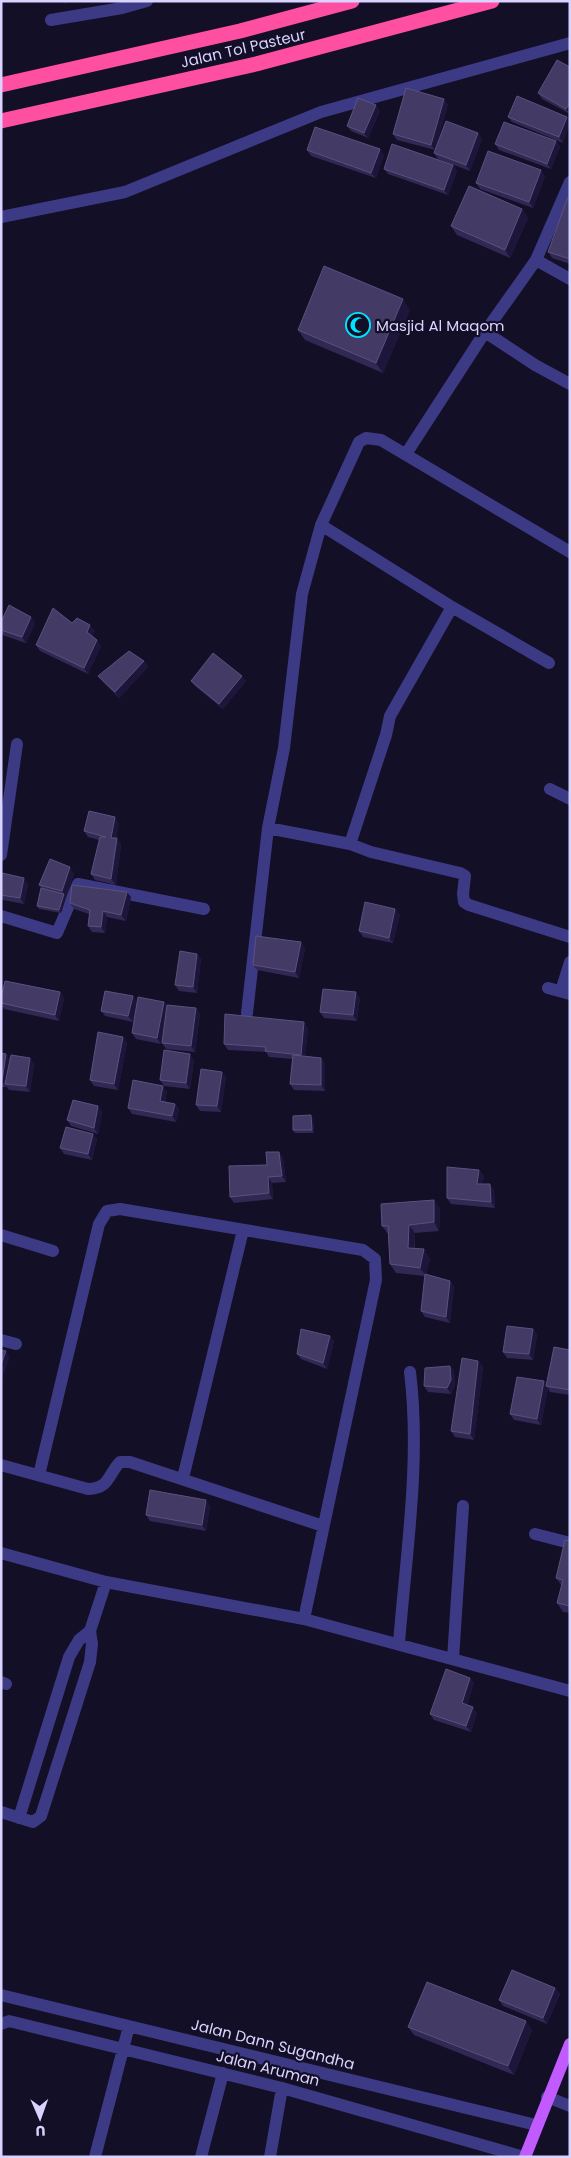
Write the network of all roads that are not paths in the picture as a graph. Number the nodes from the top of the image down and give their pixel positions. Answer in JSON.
{"nodes":[{"id":1,"x":147,"y":1,"type":"edge"},
{"id":2,"x":352,"y":1,"type":"edge"},
{"id":3,"x":492,"y":1,"type":"edge"},
{"id":4,"x":51,"y":20,"type":"dead end"},
{"id":5,"x":570,"y":43,"type":"edge"},
{"id":6,"x":1,"y":85,"type":"edge"},
{"id":7,"x":1,"y":122,"type":"edge"},
{"id":8,"x":570,"y":182,"type":"edge"},
{"id":9,"x":1,"y":217,"type":"edge"},
{"id":10,"x":536,"y":260,"type":"junction"},
{"id":11,"x":570,"y":279,"type":"edge"},
{"id":12,"x":485,"y":332,"type":"junction"},
{"id":13,"x":570,"y":384,"type":"edge"},
{"id":14,"x":406,"y":454,"type":"junction"},
{"id":15,"x":322,"y":525,"type":"junction"},
{"id":16,"x":570,"y":552,"type":"edge"},
{"id":17,"x":452,"y":607,"type":"junction"},
{"id":18,"x":549,"y":663,"type":"dead end"},
{"id":19,"x":17,"y":744,"type":"dead end"},
{"id":20,"x":550,"y":789,"type":"dead end"},
{"id":21,"x":570,"y":799,"type":"edge"},
{"id":22,"x":268,"y":828,"type":"junction"},
{"id":23,"x":350,"y":844,"type":"junction"},
{"id":24,"x":1,"y":855,"type":"edge"},
{"id":25,"x":204,"y":909,"type":"dead end"},
{"id":26,"x":1,"y":916,"type":"edge"},
{"id":27,"x":570,"y":936,"type":"edge"},
{"id":28,"x":570,"y":962,"type":"edge"},
{"id":29,"x":548,"y":988,"type":"dead end"},
{"id":30,"x":566,"y":992,"type":"edge"},
{"id":31,"x":247,"y":1013,"type":"dead end"},
{"id":32,"x":243,"y":1230,"type":"junction"},
{"id":33,"x":1,"y":1235,"type":"edge"},
{"id":34,"x":53,"y":1251,"type":"dead end"},
{"id":35,"x":1,"y":1340,"type":"edge"},
{"id":36,"x":16,"y":1344,"type":"dead end"},
{"id":37,"x":410,"y":1372,"type":"dead end"},
{"id":38,"x":1,"y":1466,"type":"edge"},
{"id":39,"x":39,"y":1475,"type":"junction"},
{"id":40,"x":183,"y":1478,"type":"junction"},
{"id":41,"x":463,"y":1506,"type":"dead end"},
{"id":42,"x":323,"y":1526,"type":"junction"},
{"id":43,"x":535,"y":1534,"type":"dead end"},
{"id":44,"x":570,"y":1543,"type":"edge"},
{"id":45,"x":1,"y":1553,"type":"edge"},
{"id":46,"x":106,"y":1582,"type":"junction"},
{"id":47,"x":304,"y":1619,"type":"junction"},
{"id":48,"x":90,"y":1631,"type":"junction"},
{"id":49,"x":399,"y":1643,"type":"junction"},
{"id":50,"x":453,"y":1659,"type":"junction"},
{"id":51,"x":570,"y":1691,"type":"edge"},
{"id":52,"x":1,"y":1812,"type":"edge"},
{"id":53,"x":19,"y":1818,"type":"junction"},
{"id":54,"x":1,"y":1995,"type":"edge"},
{"id":55,"x":1,"y":2024,"type":"edge"},
{"id":56,"x":129,"y":2026,"type":"junction"},
{"id":57,"x":570,"y":2044,"type":"edge"},
{"id":58,"x":123,"y":2050,"type":"junction"},
{"id":59,"x":223,"y":2073,"type":"junction"},
{"id":60,"x":282,"y":2088,"type":"junction"},
{"id":61,"x":547,"y":2097,"type":"junction"},
{"id":62,"x":570,"y":2106,"type":"edge"},
{"id":63,"x":536,"y":2125,"type":"junction"},
{"id":64,"x":96,"y":2157,"type":"edge"},
{"id":65,"x":201,"y":2157,"type":"edge"},
{"id":66,"x":270,"y":2157,"type":"edge"},
{"id":67,"x":525,"y":2157,"type":"edge"}],
"edges":[{"from":1,"to":4,"type":"street"},
{"from":2,"to":6,"type":"highway","name":"Jalan Tol Pasteur"},
{"from":3,"to":7,"type":"highway","name":"Jalan Tol Pasteur"},
{"from":5,"to":9,"type":"street"},
{"from":8,"to":10,"type":"street"},
{"from":10,"to":11,"type":"street"},
{"from":10,"to":12,"type":"street"},
{"from":12,"to":13,"type":"street"},
{"from":12,"to":14,"type":"street"},
{"from":14,"to":15,"type":"street"},
{"from":14,"to":16,"type":"street"},
{"from":15,"to":17,"type":"street"},
{"from":15,"to":22,"type":"street"},
{"from":17,"to":18,"type":"street"},
{"from":17,"to":23,"type":"street"},
{"from":19,"to":24,"type":"street"},
{"from":20,"to":21,"type":"street"},
{"from":22,"to":23,"type":"street"},
{"from":22,"to":31,"type":"street"},
{"from":23,"to":27,"type":"street"},
{"from":25,"to":26,"type":"street"},
{"from":28,"to":30,"type":"street"},
{"from":29,"to":30,"type":"street"},
{"from":32,"to":39,"type":"street"},
{"from":32,"to":40,"type":"street"},
{"from":32,"to":42,"type":"street"},
{"from":33,"to":34,"type":"street"},
{"from":35,"to":36,"type":"street"},
{"from":37,"to":49,"type":"street"},
{"from":38,"to":39,"type":"street"},
{"from":39,"to":40,"type":"street"},
{"from":40,"to":42,"type":"street"},
{"from":41,"to":50,"type":"street"},
{"from":42,"to":47,"type":"street"},
{"from":43,"to":44,"type":"street"},
{"from":45,"to":46,"type":"street"},
{"from":46,"to":47,"type":"street"},
{"from":46,"to":48,"type":"street"},
{"from":47,"to":49,"type":"street"},
{"from":48,"to":53,"type":"street"},
{"from":48,"to":53,"type":"street"},
{"from":49,"to":50,"type":"street"},
{"from":50,"to":51,"type":"street"},
{"from":52,"to":53,"type":"street"},
{"from":54,"to":56,"type":"street","name":"Jalan Dann Sugandha"},
{"from":55,"to":58,"type":"street","name":"Jalan Aruman"},
{"from":56,"to":58,"type":"street"},
{"from":56,"to":63,"type":"street","name":"Jalan Dann Sugandha"},
{"from":57,"to":61,"type":"main road"},
{"from":58,"to":59,"type":"street","name":"Jalan Aruman"},
{"from":58,"to":64,"type":"street"},
{"from":59,"to":60,"type":"street","name":"Jalan Aruman"},
{"from":59,"to":65,"type":"street"},
{"from":60,"to":66,"type":"street"},
{"from":60,"to":67,"type":"street","name":"Jalan Aruman"},
{"from":61,"to":62,"type":"street"},
{"from":61,"to":63,"type":"main road"},
{"from":63,"to":67,"type":"main road"}]}
